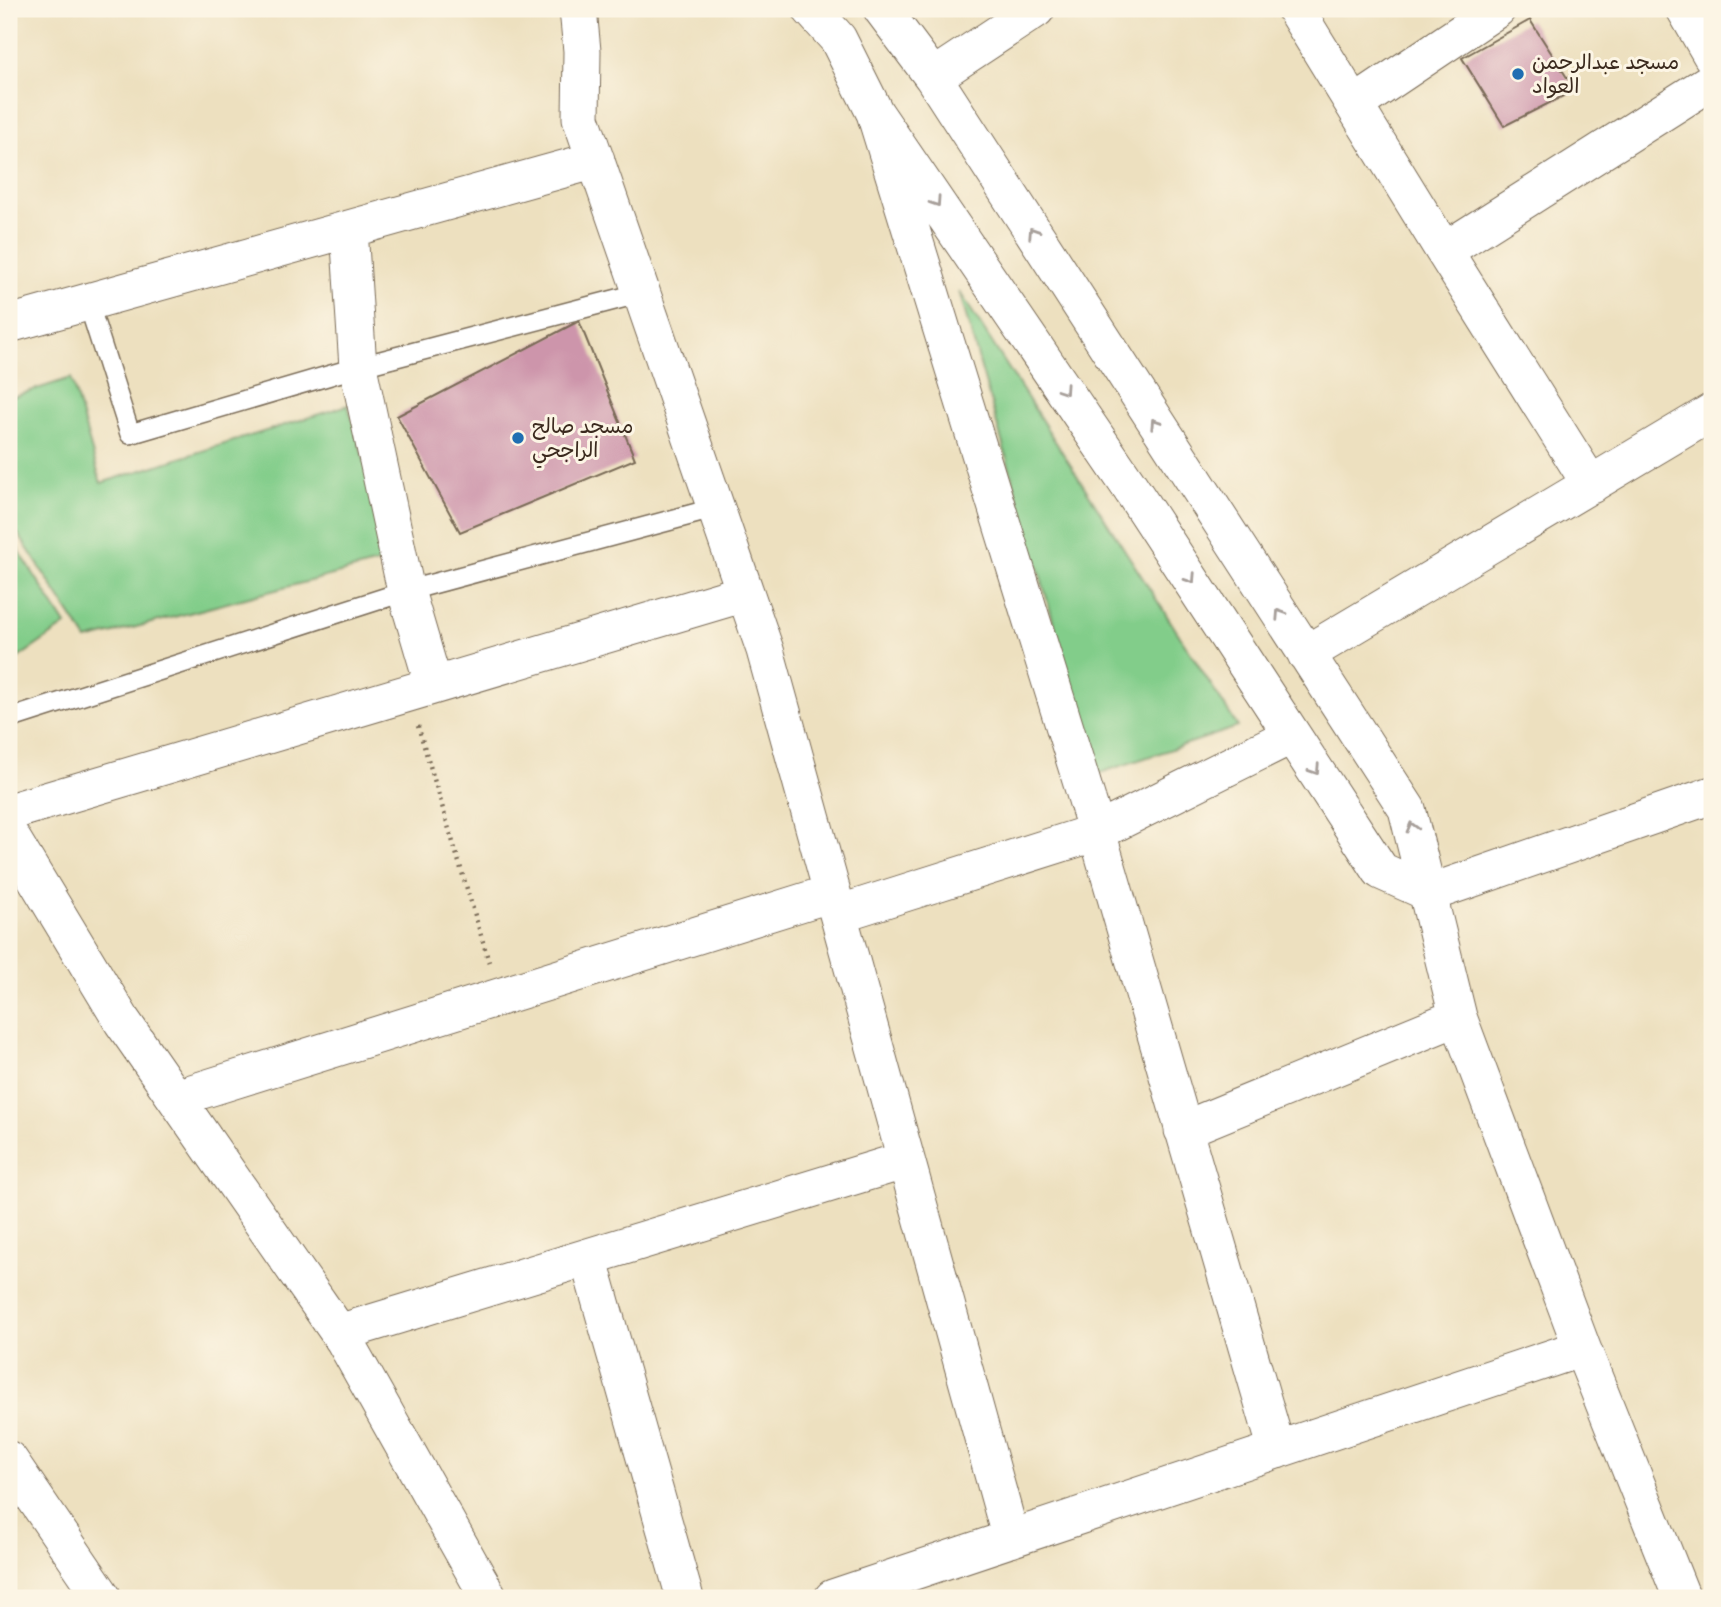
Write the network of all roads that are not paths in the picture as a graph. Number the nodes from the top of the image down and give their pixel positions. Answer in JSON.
{"nodes":[{"id":1,"x":578,"y":9,"type":"edge"},
{"id":2,"x":787,"y":9,"type":"edge"},
{"id":3,"x":811,"y":9,"type":"edge"},
{"id":4,"x":882,"y":9,"type":"edge"},
{"id":5,"x":1036,"y":9,"type":"edge"},
{"id":6,"x":1295,"y":9,"type":"edge"},
{"id":7,"x":1497,"y":9,"type":"edge"},
{"id":8,"x":1685,"y":9,"type":"edge"},
{"id":9,"x":838,"y":39,"type":"junction"},
{"id":10,"x":1712,"y":56,"type":"edge"},
{"id":11,"x":933,"y":77,"type":"junction"},
{"id":12,"x":1712,"y":81,"type":"edge"},
{"id":13,"x":1354,"y":105,"type":"junction"},
{"id":14,"x":875,"y":113,"type":"junction"},
{"id":15,"x":596,"y":160,"type":"junction"},
{"id":16,"x":349,"y":229,"type":"junction"},
{"id":17,"x":1444,"y":251,"type":"junction"},
{"id":18,"x":641,"y":293,"type":"junction"},
{"id":19,"x":88,"y":302,"type":"junction"},
{"id":20,"x":9,"y":324,"type":"edge"},
{"id":21,"x":358,"y":367,"type":"junction"},
{"id":22,"x":1712,"y":412,"type":"edge"},
{"id":23,"x":1175,"y":455,"type":"junction"},
{"id":24,"x":1128,"y":484,"type":"junction"},
{"id":25,"x":1591,"y":485,"type":"junction"},
{"id":26,"x":716,"y":508,"type":"junction"},
{"id":27,"x":406,"y":590,"type":"junction"},
{"id":28,"x":745,"y":593,"type":"junction"},
{"id":29,"x":1306,"y":653,"type":"junction"},
{"id":30,"x":421,"y":688,"type":"junction"},
{"id":31,"x":9,"y":719,"type":"edge"},
{"id":32,"x":1292,"y":734,"type":"junction"},
{"id":33,"x":1712,"y":795,"type":"edge"},
{"id":34,"x":9,"y":812,"type":"edge"},
{"id":35,"x":1097,"y":832,"type":"junction"},
{"id":36,"x":9,"y":834,"type":"edge"},
{"id":37,"x":1430,"y":893,"type":"junction"},
{"id":38,"x":835,"y":904,"type":"junction"},
{"id":39,"x":1458,"y":1017,"type":"junction"},
{"id":40,"x":176,"y":1098,"type":"junction"},
{"id":41,"x":1184,"y":1130,"type":"junction"},
{"id":42,"x":906,"y":1160,"type":"junction"},
{"id":43,"x":588,"y":1257,"type":"junction"},
{"id":44,"x":339,"y":1334,"type":"junction"},
{"id":45,"x":1582,"y":1348,"type":"junction"},
{"id":46,"x":1276,"y":1450,"type":"junction"},
{"id":47,"x":9,"y":1460,"type":"edge"},
{"id":48,"x":1012,"y":1539,"type":"junction"},
{"id":49,"x":857,"y":1595,"type":"edge"},
{"id":50,"x":103,"y":1598,"type":"edge"},
{"id":51,"x":489,"y":1598,"type":"edge"},
{"id":52,"x":685,"y":1598,"type":"edge"},
{"id":53,"x":1682,"y":1598,"type":"edge"}],
"edges":[{"from":1,"to":15,"type":"street"},
{"from":2,"to":9,"type":"street"},
{"from":3,"to":9,"type":"street"},
{"from":4,"to":11,"type":"street"},
{"from":5,"to":11,"type":"street"},
{"from":6,"to":13,"type":"street"},
{"from":7,"to":13,"type":"street"},
{"from":8,"to":10,"type":"street"},
{"from":9,"to":14,"type":"street"},
{"from":23,"to":11,"type":"street","one_way":true},
{"from":12,"to":17,"type":"street"},
{"from":13,"to":17,"type":"street"},
{"from":14,"to":24,"type":"street","one_way":true},
{"from":14,"to":35,"type":"street"},
{"from":15,"to":16,"type":"street"},
{"from":15,"to":18,"type":"street"},
{"from":16,"to":19,"type":"street"},
{"from":16,"to":21,"type":"street"},
{"from":17,"to":25,"type":"street"},
{"from":18,"to":21,"type":"lane"},
{"from":18,"to":26,"type":"street"},
{"from":19,"to":20,"type":"street"},
{"from":19,"to":21,"type":"lane"},
{"from":21,"to":27,"type":"street"},
{"from":22,"to":25,"type":"street"},
{"from":23,"to":24,"type":"street"},
{"from":29,"to":23,"type":"street","one_way":true},
{"from":24,"to":32,"type":"street","one_way":true},
{"from":25,"to":29,"type":"street"},
{"from":26,"to":27,"type":"lane"},
{"from":26,"to":28,"type":"street"},
{"from":27,"to":30,"type":"street"},
{"from":27,"to":31,"type":"lane"},
{"from":28,"to":30,"type":"street"},
{"from":28,"to":38,"type":"street"},
{"from":37,"to":29,"type":"street","one_way":true},
{"from":30,"to":34,"type":"street"},
{"from":32,"to":35,"type":"street"},
{"from":32,"to":37,"type":"street","one_way":true},
{"from":33,"to":37,"type":"street"},
{"from":35,"to":38,"type":"street"},
{"from":35,"to":41,"type":"street"},
{"from":36,"to":40,"type":"street"},
{"from":37,"to":39,"type":"street"},
{"from":38,"to":40,"type":"street"},
{"from":38,"to":42,"type":"street"},
{"from":39,"to":41,"type":"street"},
{"from":39,"to":45,"type":"street"},
{"from":40,"to":44,"type":"street"},
{"from":41,"to":46,"type":"street"},
{"from":42,"to":43,"type":"street"},
{"from":42,"to":48,"type":"street"},
{"from":43,"to":44,"type":"street"},
{"from":43,"to":52,"type":"street"},
{"from":44,"to":51,"type":"street"},
{"from":45,"to":46,"type":"street"},
{"from":45,"to":53,"type":"street"},
{"from":46,"to":48,"type":"street"},
{"from":47,"to":50,"type":"street"},
{"from":48,"to":49,"type":"street"}]}
